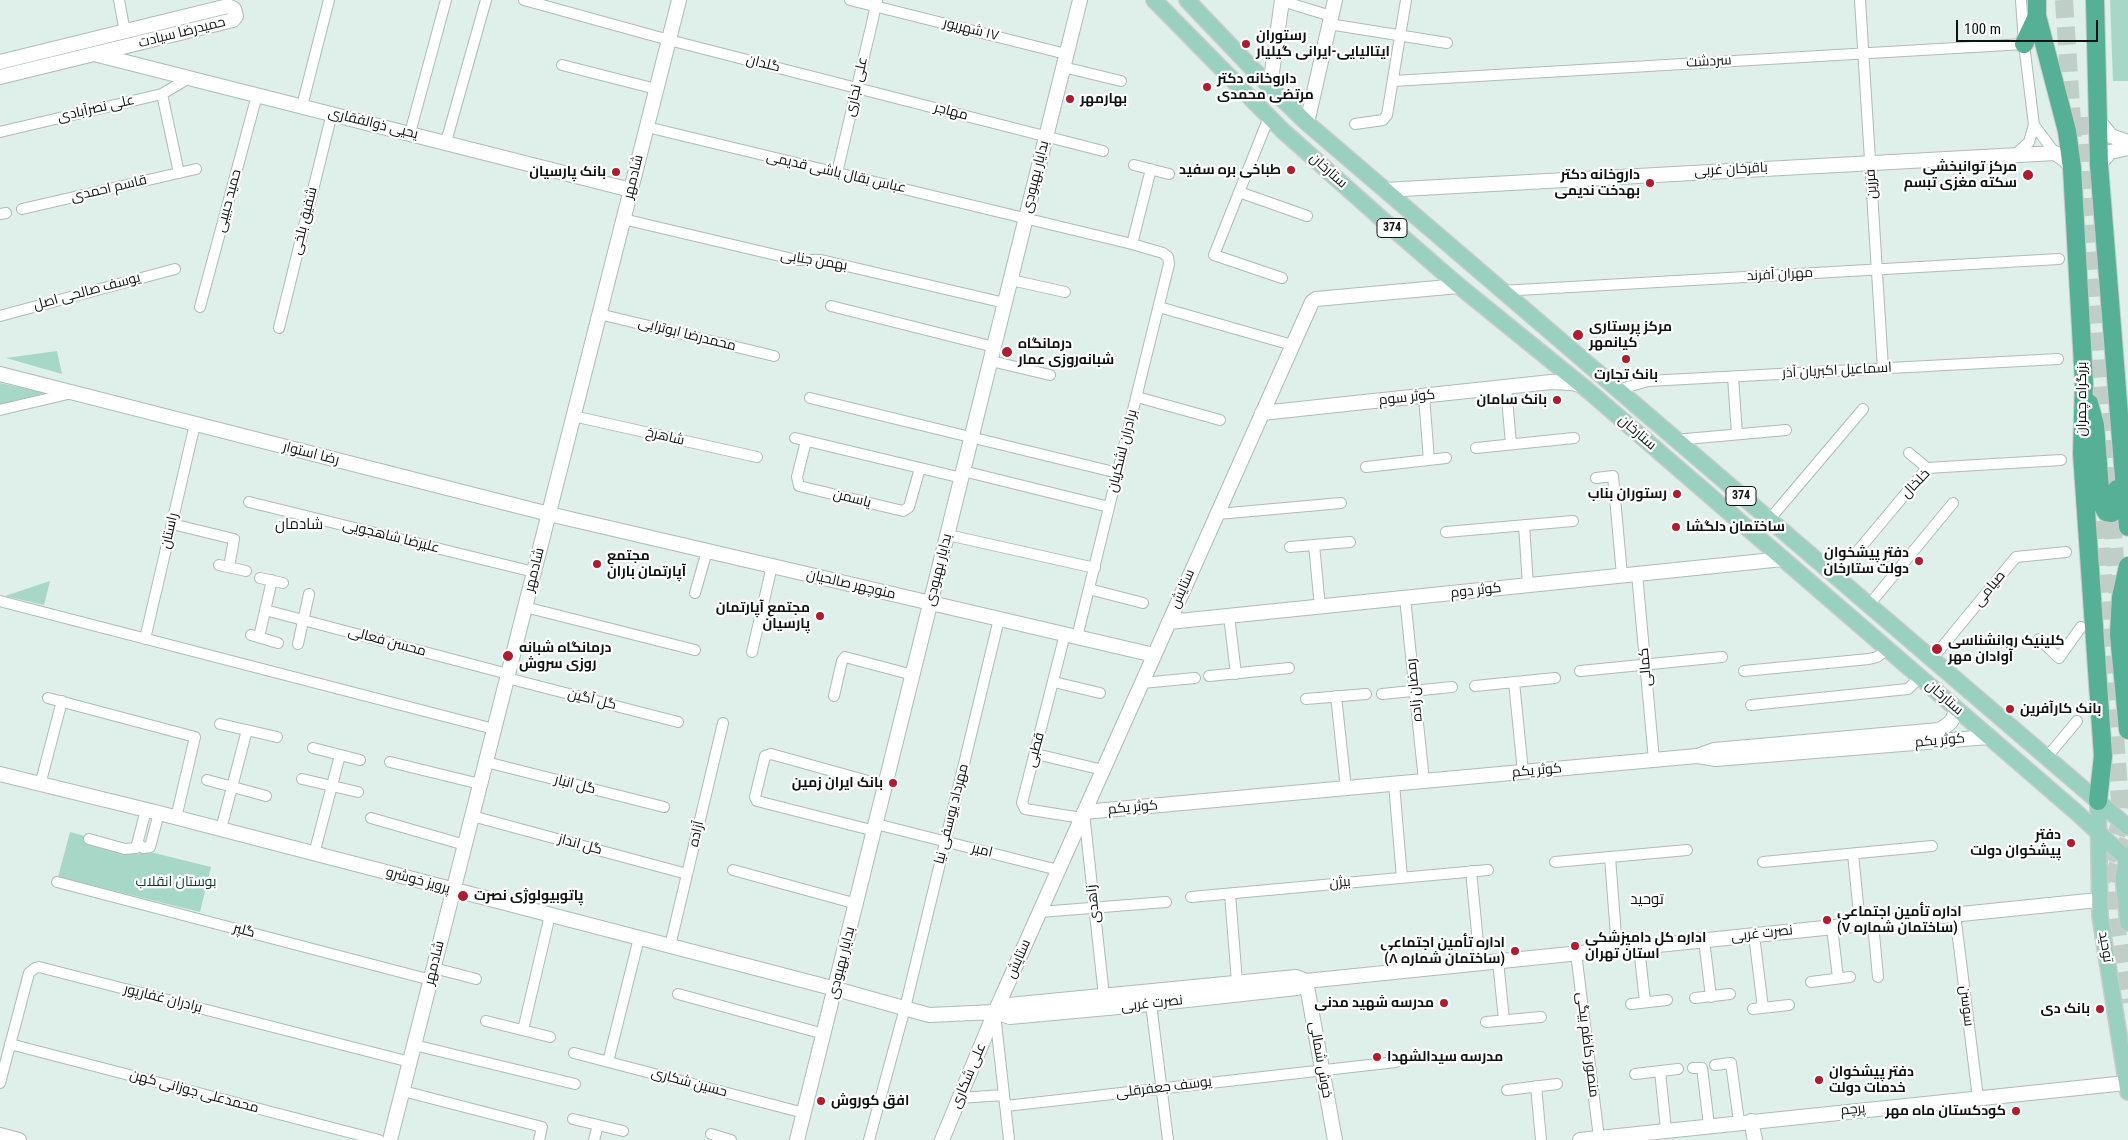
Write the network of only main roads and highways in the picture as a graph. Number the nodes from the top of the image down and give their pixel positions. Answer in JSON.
{"nodes":[{"id":1,"x":1154,"y":0,"type":"edge"},
{"id":2,"x":1187,"y":0,"type":"edge"},
{"id":3,"x":2096,"y":0,"type":"edge"},
{"id":4,"x":2037,"y":8,"type":"edge"},
{"id":5,"x":2024,"y":44,"type":"road end"},
{"id":6,"x":1572,"y":351,"type":"junction"},
{"id":7,"x":1557,"y":366,"type":"junction"},
{"id":8,"x":1602,"y":377,"type":"junction"},
{"id":9,"x":2084,"y":383,"type":"junction"},
{"id":10,"x":1586,"y":390,"type":"junction"},
{"id":11,"x":2121,"y":440,"type":"junction"},
{"id":12,"x":2128,"y":527,"type":"edge"},
{"id":13,"x":2128,"y":566,"type":"edge"},
{"id":14,"x":1984,"y":704,"type":"junction"},
{"id":15,"x":1970,"y":720,"type":"junction"},
{"id":16,"x":2128,"y":730,"type":"edge"},
{"id":17,"x":2098,"y":802,"type":"junction"},
{"id":18,"x":2128,"y":827,"type":"edge"},
{"id":19,"x":2098,"y":832,"type":"junction"},
{"id":20,"x":2128,"y":858,"type":"edge"},
{"id":21,"x":2124,"y":897,"type":"junction"},
{"id":22,"x":2098,"y":900,"type":"junction"},
{"id":23,"x":2128,"y":923,"type":"edge"},
{"id":24,"x":2127,"y":1087,"type":"edge"}],
"edges":[{"from":1,"to":7,"type":"main road","name":"ستارخان","number":"374"},
{"from":2,"to":6,"type":"main road","name":"ستارخان","number":"374"},
{"from":3,"to":11,"type":"highway"},
{"from":4,"to":5,"type":"highway"},
{"from":4,"to":9,"type":"highway","name":"بزرگراه چمران"},
{"from":6,"to":7,"type":"main road"},
{"from":6,"to":8,"type":"main road","name":"ستارخان","number":"374"},
{"from":7,"to":10,"type":"main road","name":"ستارخان","number":"374"},
{"from":8,"to":10,"type":"main road"},
{"from":8,"to":14,"type":"main road","name":"ستارخان","number":"374"},
{"from":9,"to":11,"type":"highway"},
{"from":9,"to":17,"type":"highway","name":"بزرگراه چمران"},
{"from":10,"to":15,"type":"main road","name":"ستارخان","number":"374"},
{"from":11,"to":12,"type":"highway"},
{"from":13,"to":16,"type":"highway"},
{"from":14,"to":15,"type":"main road"},
{"from":14,"to":17,"type":"main road","name":"ستارخان","number":"374"},
{"from":15,"to":19,"type":"main road","name":"ستارخان","number":"374"},
{"from":17,"to":18,"type":"main road","name":"ستارخان","number":"374"},
{"from":17,"to":19,"type":"main road","name":"توحید"},
{"from":19,"to":20,"type":"main road","name":"ستارخان","number":"374"},
{"from":19,"to":22,"type":"main road","name":"توحید"},
{"from":20,"to":21,"type":"main road","name":"توحید"},
{"from":21,"to":22,"type":"main road"},
{"from":21,"to":23,"type":"main road","name":"توحید"},
{"from":22,"to":24,"type":"main road","name":"توحید"}]}
